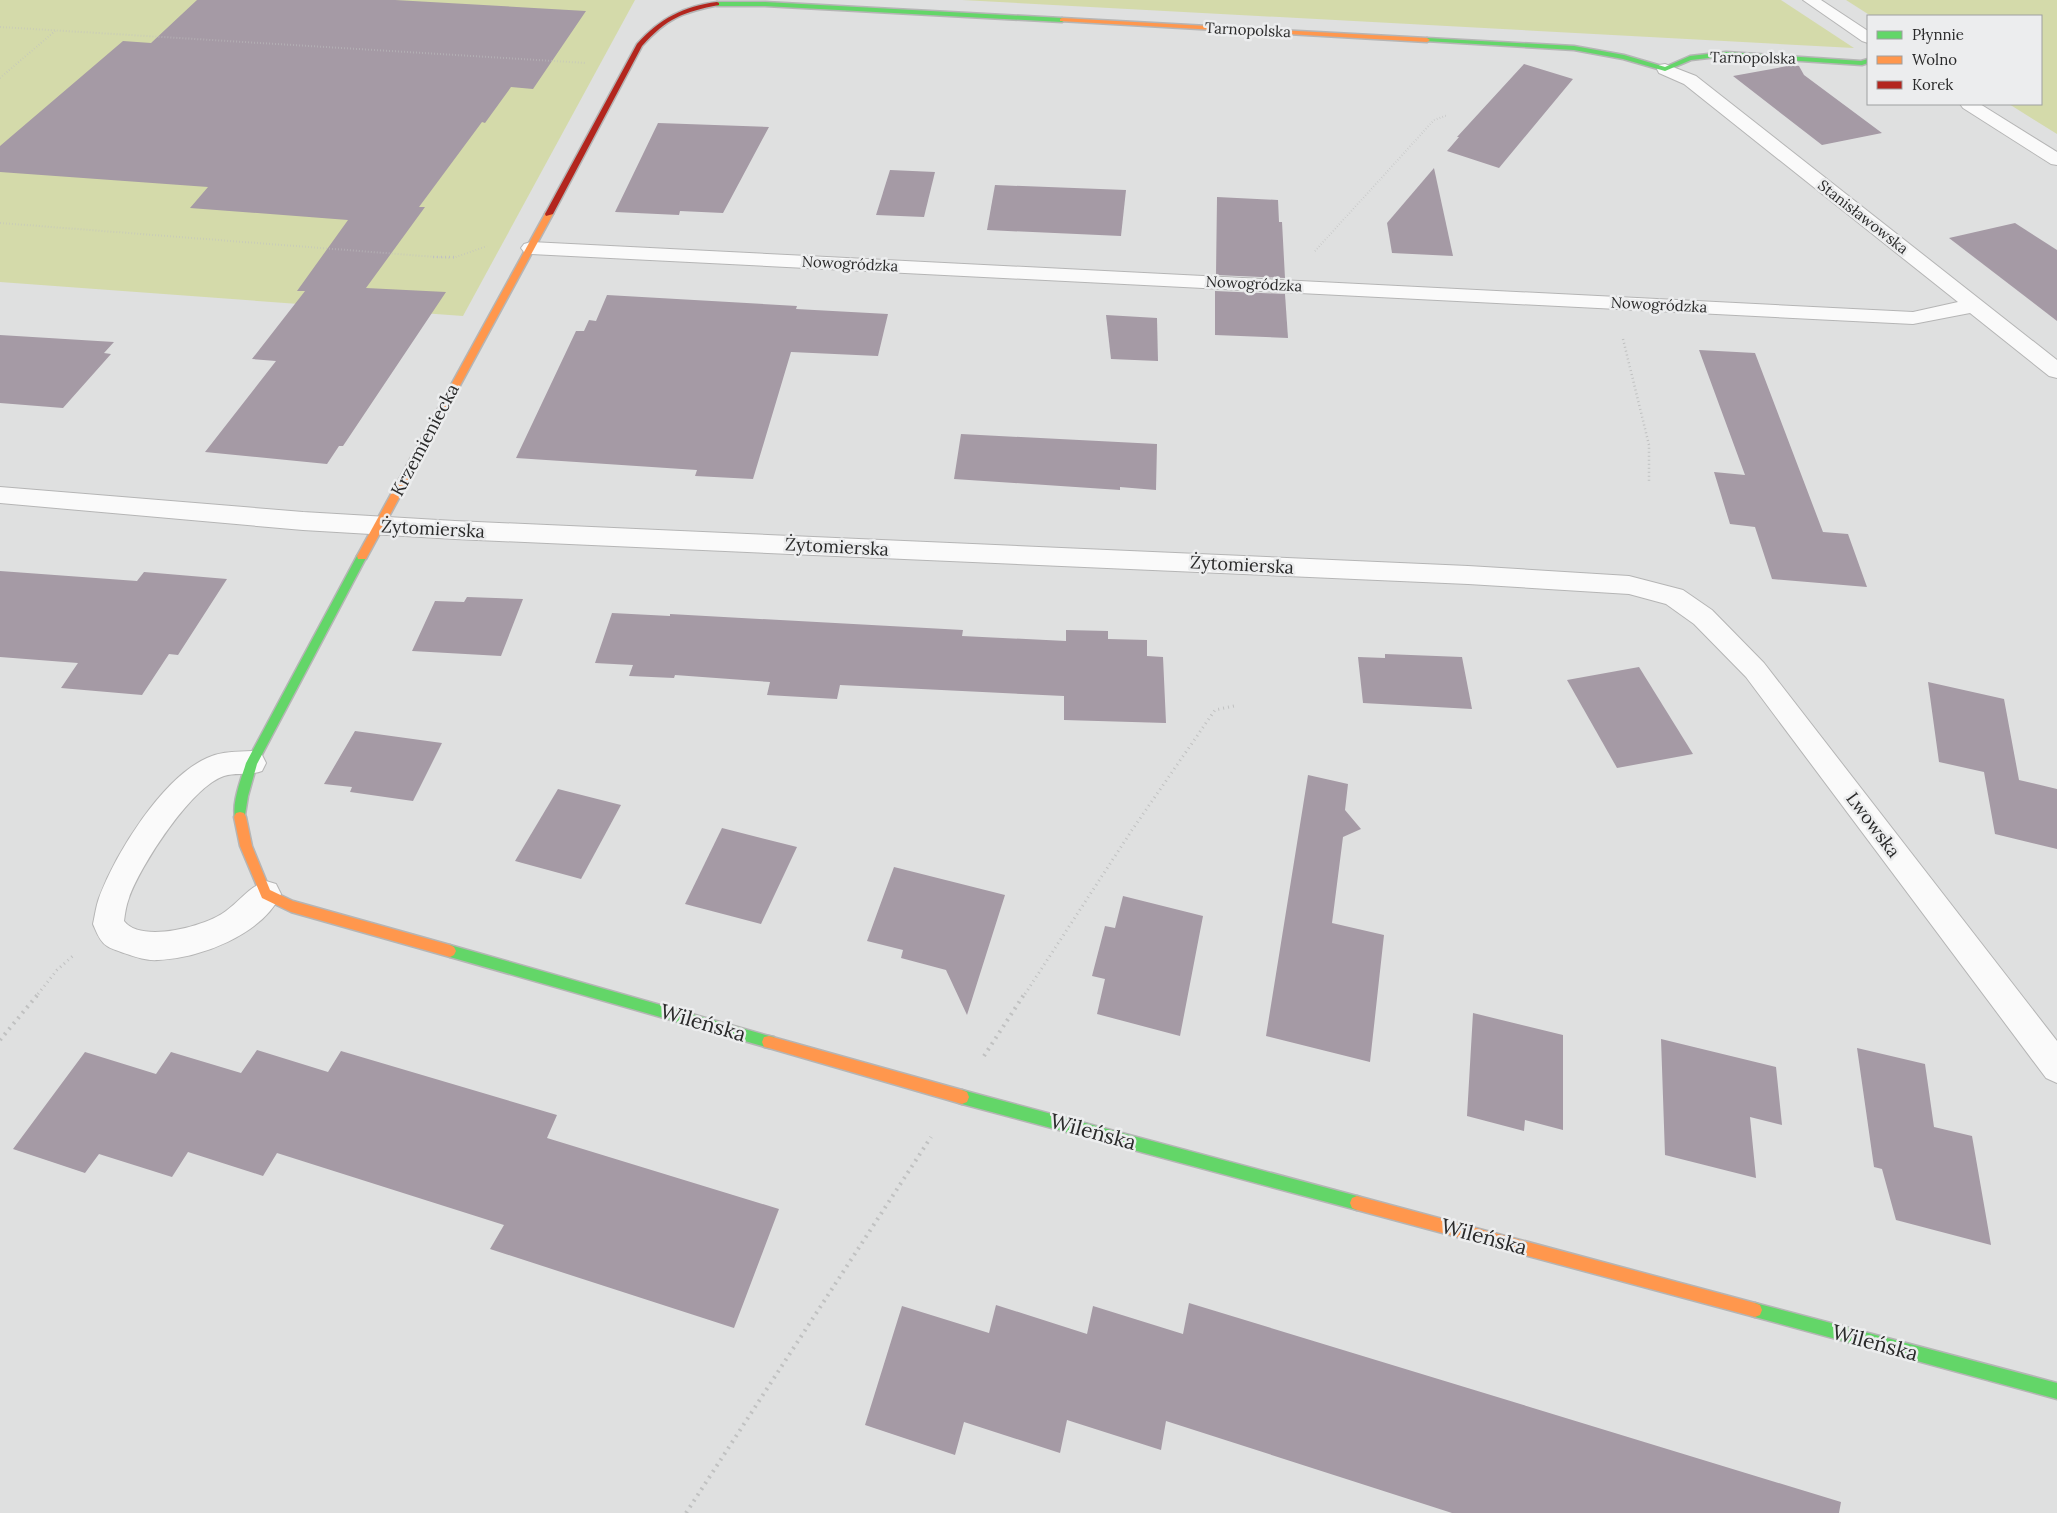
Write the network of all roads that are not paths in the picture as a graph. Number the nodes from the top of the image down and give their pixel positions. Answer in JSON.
{"nodes":[{"id":1,"x":1811,"y":0,"type":"edge"},
{"id":2,"x":1867,"y":37,"type":"edge"},
{"id":3,"x":638,"y":45,"type":"joint"},
{"id":4,"x":1867,"y":61,"type":"edge"},
{"id":5,"x":1665,"y":69,"type":"junction"},
{"id":6,"x":1971,"y":105,"type":"edge"},
{"id":7,"x":2057,"y":160,"type":"edge"},
{"id":8,"x":531,"y":248,"type":"junction"},
{"id":9,"x":1976,"y":306,"type":"junction"},
{"id":10,"x":2048,"y":353,"type":"edge"},
{"id":11,"x":2057,"y":371,"type":"edge"},
{"id":12,"x":0,"y":495,"type":"edge"},
{"id":13,"x":380,"y":526,"type":"junction"},
{"id":14,"x":1674,"y":597,"type":"joint"},
{"id":15,"x":252,"y":764,"type":"junction"},
{"id":16,"x":266,"y":894,"type":"junction"},
{"id":17,"x":2057,"y":1067,"type":"edge"},
{"id":18,"x":2057,"y":1391,"type":"edge"}],
"edges":[{"from":1,"to":2,"type":"street"},
{"from":3,"to":5,"type":"street","name":"Tarnopolska"},
{"from":3,"to":8,"type":"street","name":"Krzemieniecka"},
{"from":4,"to":5,"type":"street","name":"Tarnopolska"},
{"from":5,"to":9,"type":"street","name":"Stanisławowska"},
{"from":6,"to":7,"type":"street"},
{"from":8,"to":9,"type":"street","name":"Nowogródzka"},
{"from":8,"to":13,"type":"street","name":"Krzemieniecka"},
{"from":9,"to":10,"type":"street","name":"Stanisławowska"},
{"from":10,"to":11,"type":"street","name":"Stanisławowska"},
{"from":12,"to":13,"type":"street","name":"Żytomierska"},
{"from":13,"to":14,"type":"street","name":"Żytomierska"},
{"from":13,"to":15,"type":"street","name":"Krzemieniecka"},
{"from":14,"to":17,"type":"street","name":"Lwowska"},
{"from":15,"to":16,"type":"street"},
{"from":15,"to":16,"type":"street"},
{"from":16,"to":18,"type":"street","name":"Wileńska"}]}
